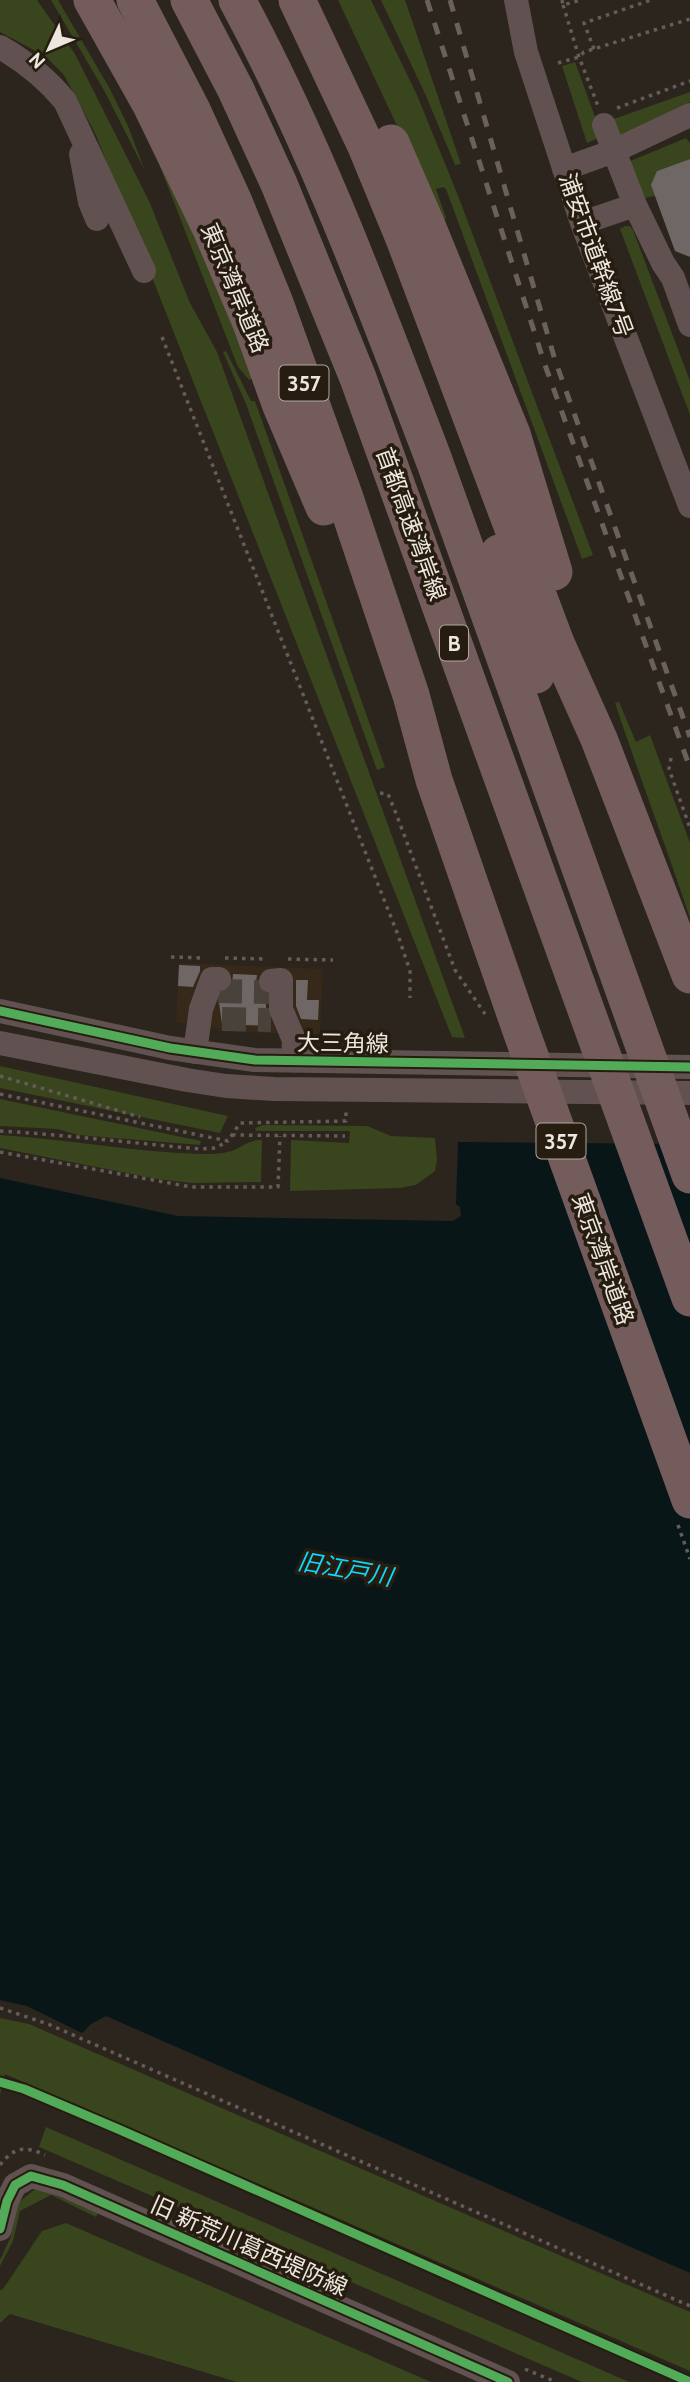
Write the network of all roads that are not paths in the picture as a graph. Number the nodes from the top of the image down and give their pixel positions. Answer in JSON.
{"nodes":[{"id":1,"x":76,"y":0,"type":"edge"},
{"id":2,"x":92,"y":0,"type":"edge"},
{"id":3,"x":135,"y":0,"type":"edge"},
{"id":4,"x":188,"y":0,"type":"edge"},
{"id":5,"x":237,"y":0,"type":"edge"},
{"id":6,"x":298,"y":0,"type":"edge"},
{"id":7,"x":325,"y":0,"type":"edge"},
{"id":8,"x":516,"y":0,"type":"edge"},
{"id":9,"x":116,"y":41,"type":"junction"},
{"id":10,"x":0,"y":47,"type":"edge"},
{"id":11,"x":605,"y":116,"type":"road end"},
{"id":12,"x":688,"y":121,"type":"edge"},
{"id":13,"x":614,"y":151,"type":"junction"},
{"id":14,"x":564,"y":169,"type":"junction"},
{"id":15,"x":635,"y":205,"type":"junction"},
{"id":16,"x":582,"y":223,"type":"junction"},
{"id":17,"x":137,"y":274,"type":"dead end"},
{"id":18,"x":690,"y":325,"type":"edge"},
{"id":19,"x":690,"y":506,"type":"edge"},
{"id":20,"x":598,"y":738,"type":"junction"},
{"id":21,"x":434,"y":780,"type":"junction"},
{"id":22,"x":576,"y":859,"type":"junction"},
{"id":23,"x":690,"y":975,"type":"edge"},
{"id":24,"x":214,"y":992,"type":"road end"},
{"id":25,"x":276,"y":1003,"type":"dead end"},
{"id":26,"x":0,"y":1011,"type":"edge"},
{"id":27,"x":0,"y":1043,"type":"edge"},
{"id":28,"x":195,"y":1052,"type":"junction"},
{"id":29,"x":293,"y":1061,"type":"junction"},
{"id":30,"x":690,"y":1067,"type":"edge"},
{"id":31,"x":690,"y":1093,"type":"edge"},
{"id":32,"x":690,"y":1175,"type":"edge"},
{"id":33,"x":690,"y":1298,"type":"edge"},
{"id":34,"x":690,"y":1500,"type":"edge"},
{"id":35,"x":0,"y":2229,"type":"edge"},
{"id":36,"x":508,"y":2382,"type":"edge"}],
"edges":[{"from":1,"to":9,"type":"highway"},
{"from":2,"to":9,"type":"highway","name":"東京湾岸道路","number":"357"},
{"from":3,"to":21,"type":"highway","name":"東京湾岸道路","number":"357"},
{"from":4,"to":33,"type":"highway","name":"首都高速湾岸線","number":"B"},
{"from":5,"to":22,"type":"highway","name":"首都高速湾岸線","number":"B"},
{"from":6,"to":20,"type":"highway"},
{"from":6,"to":22,"type":"highway"},
{"from":7,"to":20,"type":"highway"},
{"from":8,"to":14,"type":"street","name":"浦安市道幹線7号"},
{"from":9,"to":21,"type":"highway","name":"東京湾岸道路","number":"357"},
{"from":10,"to":17,"type":"street"},
{"from":11,"to":13,"type":"street"},
{"from":12,"to":13,"type":"street"},
{"from":13,"to":14,"type":"street"},
{"from":13,"to":15,"type":"street"},
{"from":14,"to":16,"type":"street","name":"浦安市道幹線7号"},
{"from":15,"to":16,"type":"street"},
{"from":15,"to":18,"type":"street"},
{"from":16,"to":19,"type":"street","name":"浦安市道幹線7号"},
{"from":20,"to":23,"type":"highway"},
{"from":21,"to":34,"type":"highway","name":"東京湾岸道路","number":"357"},
{"from":22,"to":32,"type":"highway","name":"首都高速湾岸線","number":"B"},
{"from":24,"to":28,"type":"street"},
{"from":25,"to":29,"type":"street"},
{"from":26,"to":28,"type":"street","name":"大三角線"},
{"from":27,"to":31,"type":"street","name":"大三角線"},
{"from":28,"to":29,"type":"street","name":"大三角線"},
{"from":29,"to":30,"type":"street","name":"大三角線"},
{"from":35,"to":36,"type":"street","name":"旧 新荒川葛西堤防線"}]}
